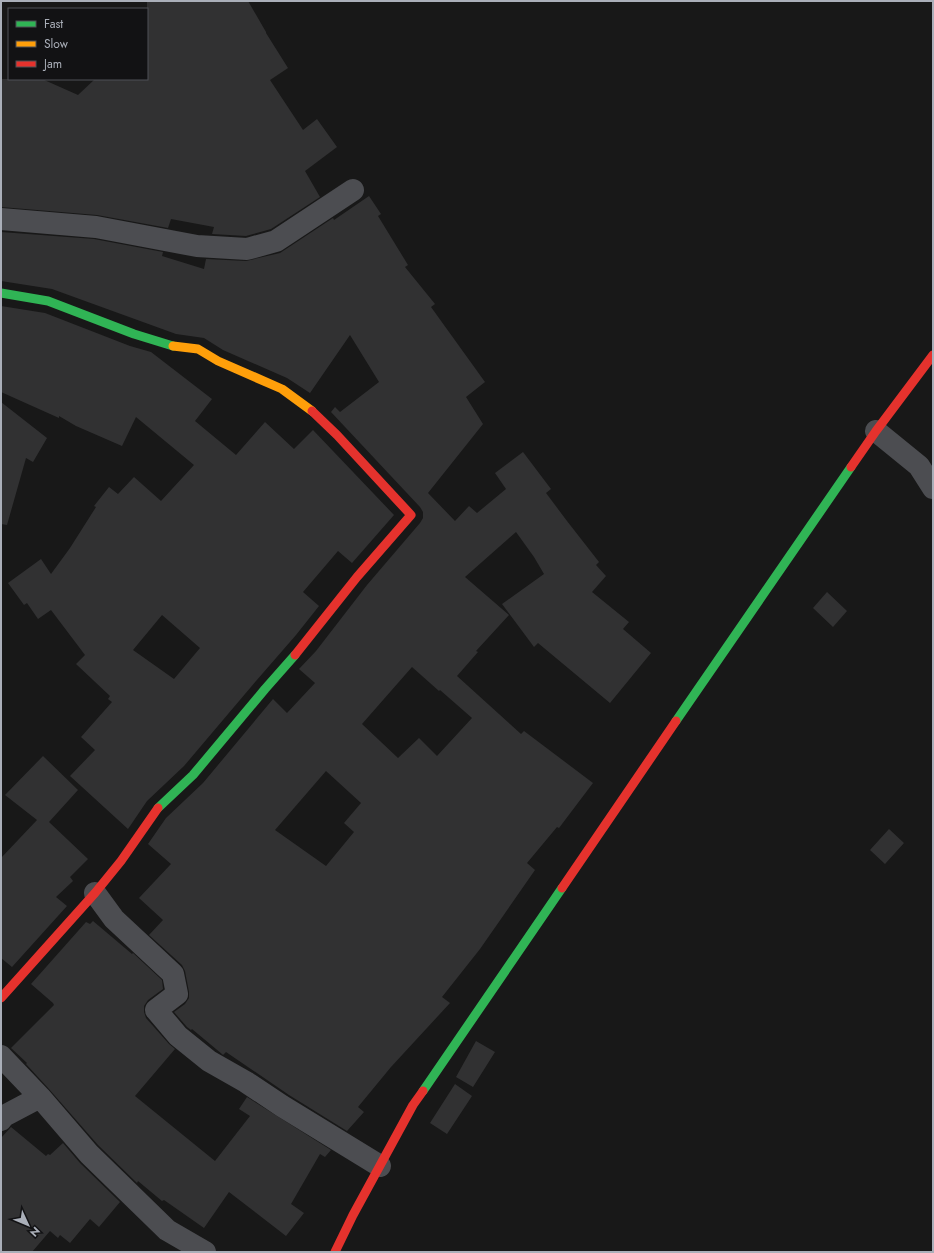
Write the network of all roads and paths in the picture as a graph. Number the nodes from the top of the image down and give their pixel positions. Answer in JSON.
{"nodes":[{"id":1,"x":354,"y":190,"type":"dead end"},
{"id":2,"x":1,"y":219,"type":"edge"},
{"id":3,"x":1,"y":292,"type":"edge"},
{"id":4,"x":933,"y":355,"type":"edge"},
{"id":5,"x":876,"y":431,"type":"junction"},
{"id":6,"x":933,"y":488,"type":"edge"},
{"id":7,"x":95,"y":893,"type":"junction"},
{"id":8,"x":1,"y":998,"type":"edge"},
{"id":9,"x":1,"y":1056,"type":"edge"},
{"id":10,"x":40,"y":1097,"type":"junction"},
{"id":11,"x":1,"y":1120,"type":"edge"},
{"id":12,"x":380,"y":1166,"type":"junction"},
{"id":13,"x":206,"y":1252,"type":"edge"},
{"id":14,"x":335,"y":1252,"type":"edge"}],
"edges":[{"from":1,"to":2,"type":"street"},
{"from":3,"to":7,"type":"street"},
{"from":4,"to":5,"type":"street"},
{"from":5,"to":6,"type":"street"},
{"from":5,"to":12,"type":"street"},
{"from":7,"to":8,"type":"street"},
{"from":7,"to":12,"type":"street"},
{"from":9,"to":10,"type":"street"},
{"from":10,"to":11,"type":"street"},
{"from":10,"to":13,"type":"street"},
{"from":12,"to":14,"type":"street"}]}
